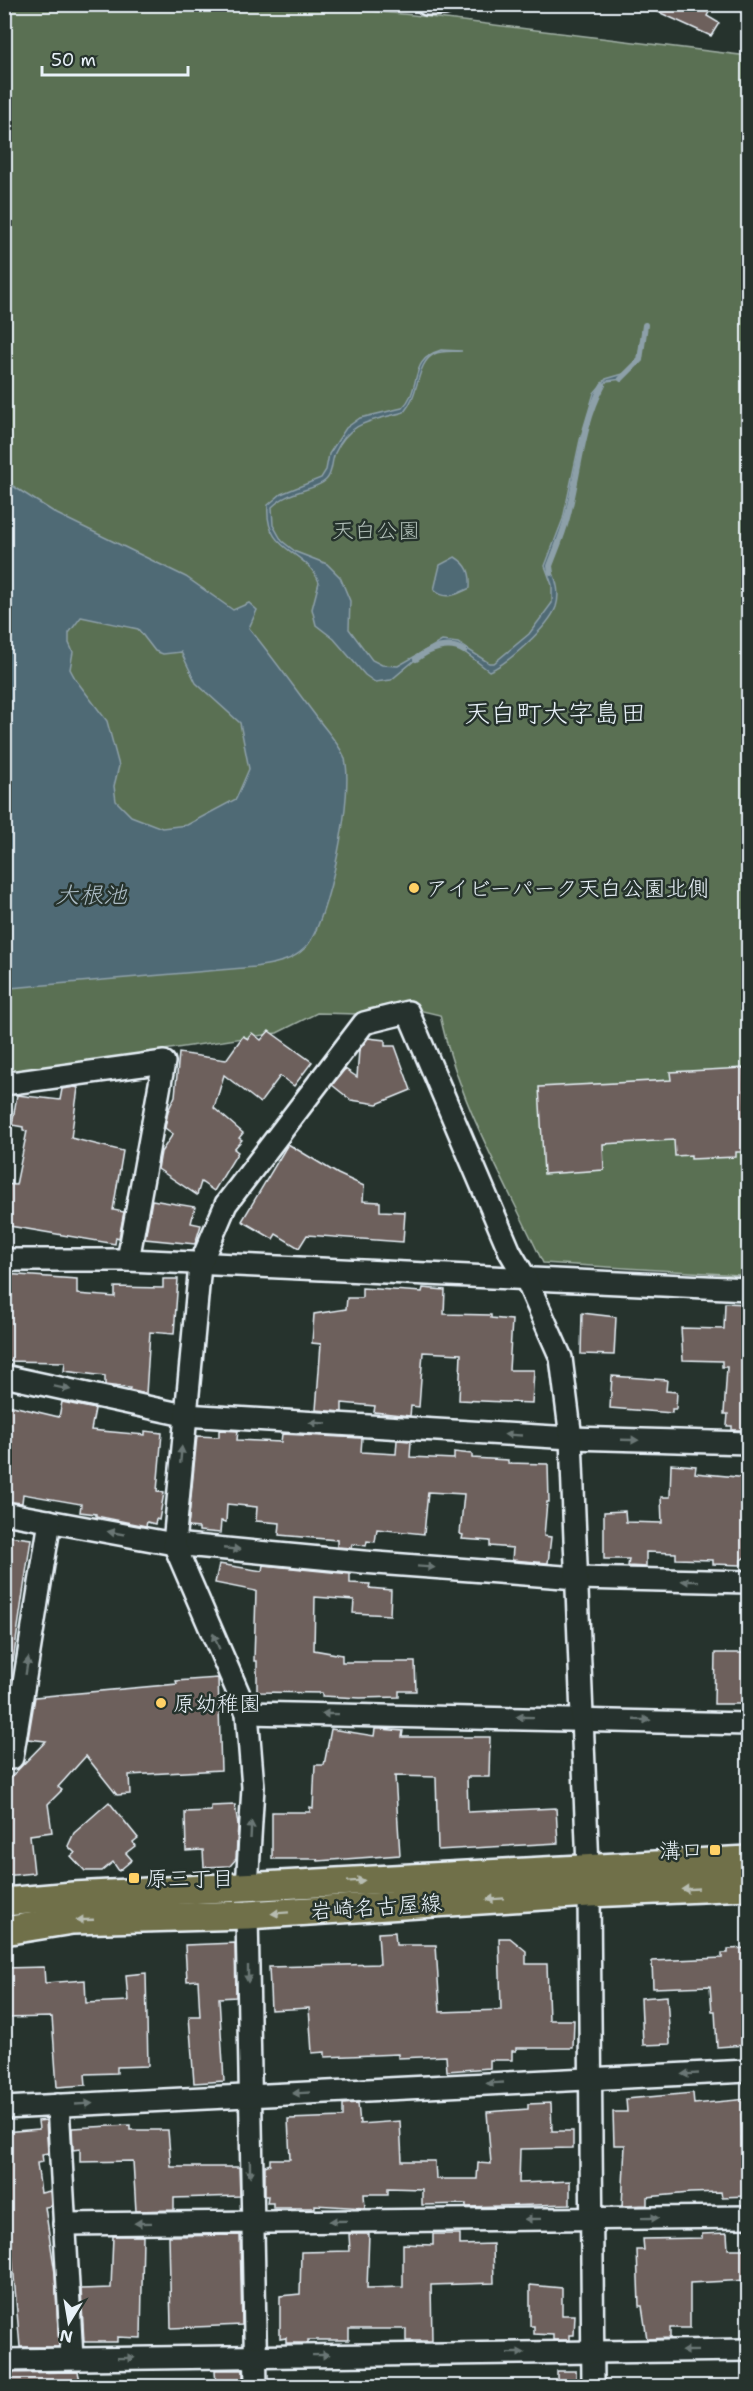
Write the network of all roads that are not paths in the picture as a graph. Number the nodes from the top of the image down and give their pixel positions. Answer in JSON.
{"nodes":[{"id":1,"x":427,"y":4,"type":"edge"},
{"id":2,"x":444,"y":4,"type":"edge"},
{"id":3,"x":4,"y":1084,"type":"edge"},
{"id":4,"x":4,"y":1260,"type":"edge"},
{"id":5,"x":128,"y":1260,"type":"junction"},
{"id":6,"x":200,"y":1264,"type":"junction"},
{"id":7,"x":526,"y":1279,"type":"junction"},
{"id":8,"x":748,"y":1289,"type":"edge"},
{"id":9,"x":4,"y":1376,"type":"edge"},
{"id":10,"x":184,"y":1415,"type":"junction"},
{"id":11,"x":571,"y":1438,"type":"junction"},
{"id":12,"x":748,"y":1443,"type":"edge"},
{"id":13,"x":4,"y":1513,"type":"edge"},
{"id":14,"x":50,"y":1521,"type":"junction"},
{"id":15,"x":174,"y":1544,"type":"junction"},
{"id":16,"x":578,"y":1578,"type":"junction"},
{"id":17,"x":748,"y":1582,"type":"edge"},
{"id":18,"x":247,"y":1713,"type":"junction"},
{"id":19,"x":583,"y":1718,"type":"junction"},
{"id":20,"x":748,"y":1724,"type":"edge"},
{"id":21,"x":4,"y":1758,"type":"edge"},
{"id":22,"x":748,"y":1860,"type":"edge"},
{"id":23,"x":588,"y":1880,"type":"junction"},
{"id":24,"x":748,"y":1886,"type":"edge"},
{"id":25,"x":247,"y":1888,"type":"junction"},
{"id":26,"x":4,"y":1902,"type":"edge"},
{"id":27,"x":247,"y":1915,"type":"junction"},
{"id":28,"x":4,"y":1931,"type":"edge"},
{"id":29,"x":748,"y":2070,"type":"edge"},
{"id":30,"x":590,"y":2079,"type":"junction"},
{"id":31,"x":249,"y":2096,"type":"junction"},
{"id":32,"x":58,"y":2105,"type":"junction"},
{"id":33,"x":4,"y":2108,"type":"edge"},
{"id":34,"x":748,"y":2217,"type":"edge"},
{"id":35,"x":591,"y":2218,"type":"junction"},
{"id":36,"x":252,"y":2222,"type":"junction"},
{"id":37,"x":64,"y":2223,"type":"junction"},
{"id":38,"x":748,"y":2350,"type":"edge"},
{"id":39,"x":592,"y":2352,"type":"junction"},
{"id":40,"x":255,"y":2356,"type":"junction"},
{"id":41,"x":72,"y":2358,"type":"junction"},
{"id":42,"x":4,"y":2360,"type":"edge"},
{"id":43,"x":256,"y":2386,"type":"edge"},
{"id":44,"x":593,"y":2386,"type":"edge"}],
"edges":[{"from":1,"to":2,"type":"street"},
{"from":3,"to":5,"type":"street"},
{"from":4,"to":5,"type":"street"},
{"from":5,"to":6,"type":"street"},
{"from":6,"to":7,"type":"street"},
{"from":6,"to":7,"type":"street"},
{"from":6,"to":10,"type":"street"},
{"from":7,"to":8,"type":"street"},
{"from":7,"to":11,"type":"street"},
{"from":9,"to":10,"type":"street","one_way":true},
{"from":11,"to":10,"type":"street","one_way":true},
{"from":15,"to":10,"type":"street","one_way":true},
{"from":11,"to":12,"type":"street","one_way":true},
{"from":11,"to":16,"type":"street"},
{"from":13,"to":14,"type":"street"},
{"from":15,"to":14,"type":"street","one_way":true},
{"from":21,"to":14,"type":"street","one_way":true},
{"from":15,"to":16,"type":"street","one_way":true},
{"from":18,"to":15,"type":"street","one_way":true},
{"from":17,"to":16,"type":"street","one_way":true},
{"from":16,"to":19,"type":"street"},
{"from":19,"to":18,"type":"street","one_way":true},
{"from":25,"to":18,"type":"street","one_way":true},
{"from":19,"to":20,"type":"street","one_way":true},
{"from":19,"to":23,"type":"street"},
{"from":22,"to":23,"type":"main road","name":"岩崎名古屋線"},
{"from":24,"to":23,"type":"main road","name":"岩崎名古屋線","one_way":true},
{"from":25,"to":23,"type":"main road","name":"岩崎名古屋線","one_way":true},
{"from":23,"to":27,"type":"main road","name":"岩崎名古屋線","one_way":true},
{"from":23,"to":30,"type":"street"},
{"from":25,"to":26,"type":"main road","name":"岩崎名古屋線"},
{"from":27,"to":28,"type":"main road","name":"岩崎名古屋線","one_way":true},
{"from":27,"to":31,"type":"street","one_way":true},
{"from":29,"to":30,"type":"street","one_way":true},
{"from":30,"to":31,"type":"street","one_way":true},
{"from":30,"to":35,"type":"street"},
{"from":32,"to":31,"type":"street","one_way":true},
{"from":31,"to":36,"type":"street","one_way":true},
{"from":32,"to":33,"type":"street"},
{"from":32,"to":37,"type":"street"},
{"from":35,"to":34,"type":"street","one_way":true},
{"from":35,"to":36,"type":"street","one_way":true},
{"from":35,"to":39,"type":"street"},
{"from":36,"to":37,"type":"street","one_way":true},
{"from":36,"to":40,"type":"street"},
{"from":37,"to":41,"type":"street"},
{"from":38,"to":39,"type":"street","one_way":true},
{"from":40,"to":39,"type":"street","one_way":true},
{"from":39,"to":44,"type":"street"},
{"from":41,"to":40,"type":"street","one_way":true},
{"from":40,"to":43,"type":"street"},
{"from":41,"to":42,"type":"street"}]}
